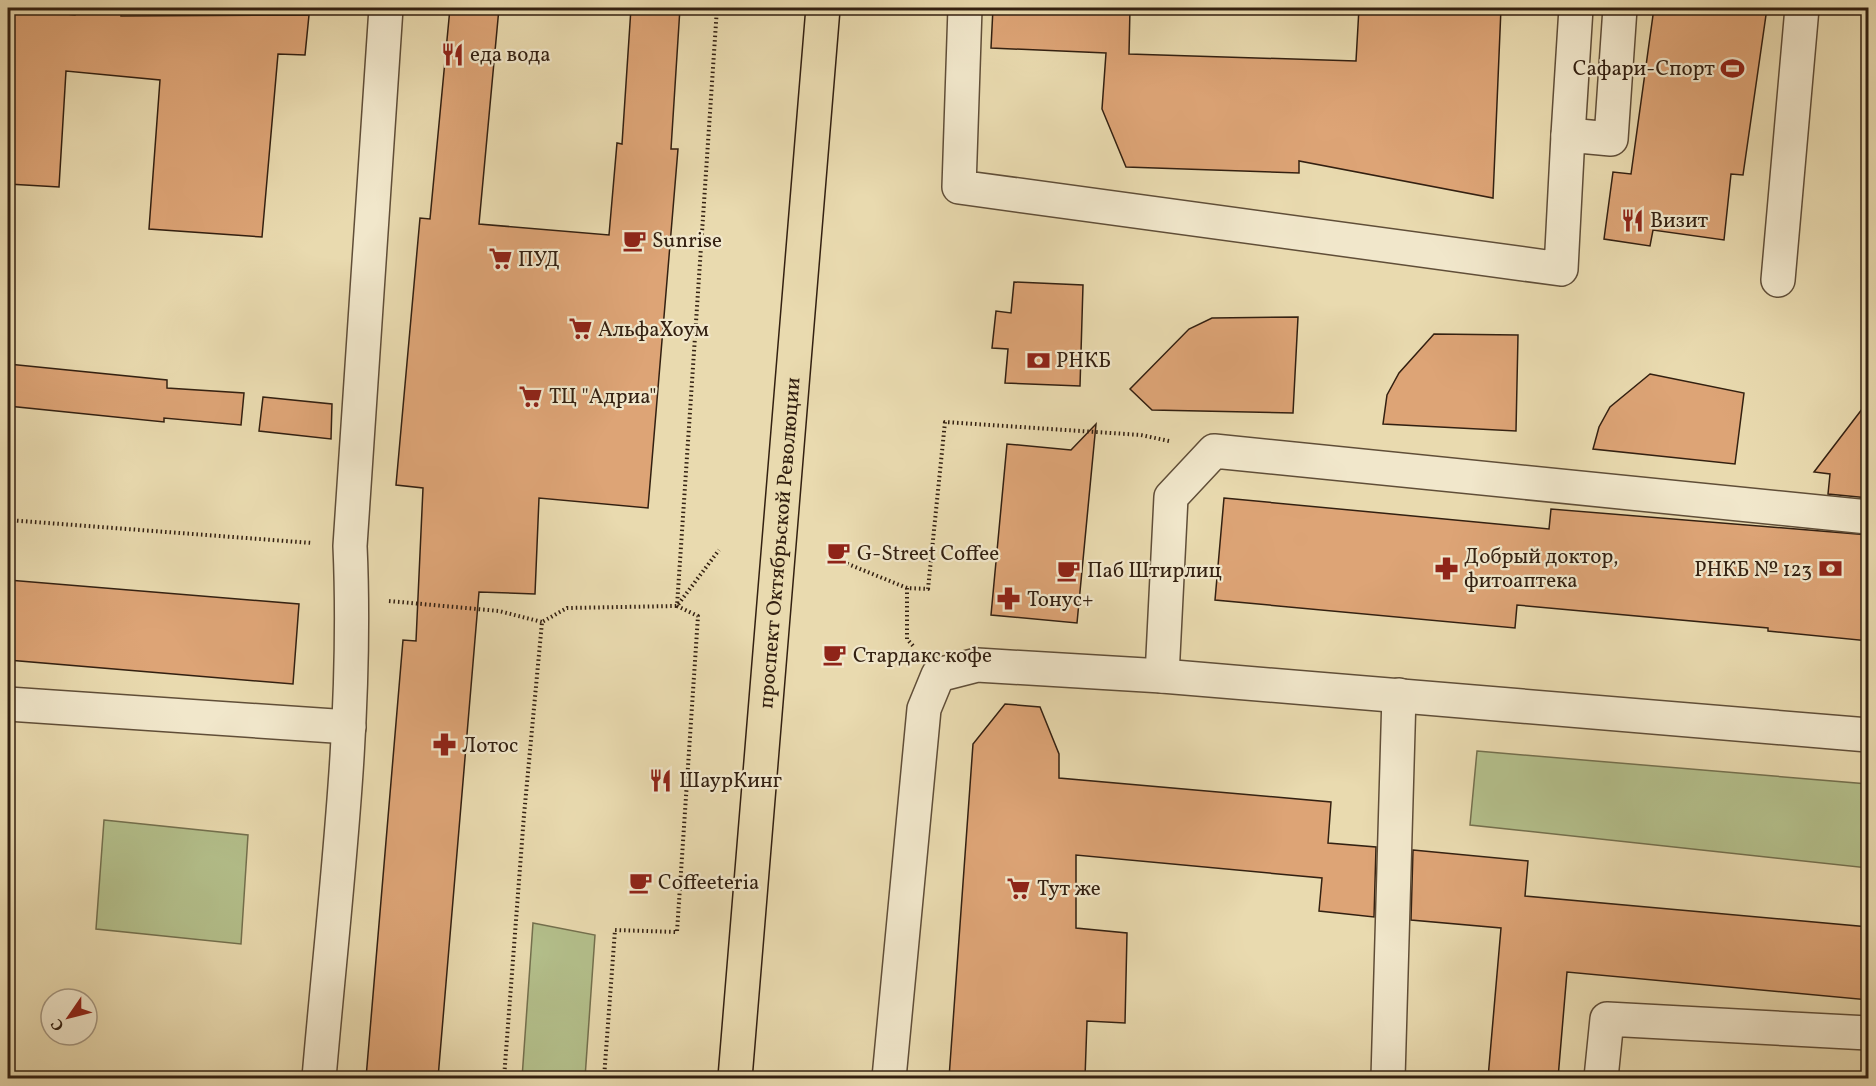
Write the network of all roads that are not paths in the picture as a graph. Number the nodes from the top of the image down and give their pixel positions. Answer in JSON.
{"nodes":[{"id":1,"x":386,"y":8,"type":"edge"},
{"id":2,"x":823,"y":8,"type":"edge"},
{"id":3,"x":964,"y":8,"type":"edge"},
{"id":4,"x":1576,"y":8,"type":"edge"},
{"id":5,"x":1620,"y":8,"type":"edge"},
{"id":6,"x":1802,"y":8,"type":"edge"},
{"id":7,"x":1568,"y":135,"type":"junction"},
{"id":8,"x":1778,"y":280,"type":"dead end"},
{"id":9,"x":1869,"y":517,"type":"edge"},
{"id":10,"x":1162,"y":676,"type":"junction"},
{"id":11,"x":1399,"y":695,"type":"junction"},
{"id":12,"x":8,"y":704,"type":"edge"},
{"id":13,"x":349,"y":727,"type":"junction"},
{"id":14,"x":1869,"y":735,"type":"edge"},
{"id":15,"x":1869,"y":1033,"type":"edge"},
{"id":16,"x":319,"y":1078,"type":"edge"},
{"id":17,"x":735,"y":1078,"type":"edge"},
{"id":18,"x":889,"y":1078,"type":"edge"},
{"id":19,"x":1388,"y":1078,"type":"edge"},
{"id":20,"x":1600,"y":1078,"type":"edge"}],
"edges":[{"from":1,"to":13,"type":"lane"},
{"from":2,"to":17,"type":"main road","name":"проспект Октябрьской Революции"},
{"from":3,"to":7,"type":"lane"},
{"from":4,"to":7,"type":"lane"},
{"from":5,"to":7,"type":"lane"},
{"from":6,"to":8,"type":"lane"},
{"from":9,"to":10,"type":"lane"},
{"from":10,"to":11,"type":"lane"},
{"from":10,"to":18,"type":"lane"},
{"from":11,"to":14,"type":"lane"},
{"from":11,"to":19,"type":"lane"},
{"from":12,"to":13,"type":"lane"},
{"from":13,"to":16,"type":"lane"},
{"from":15,"to":20,"type":"lane"}]}
